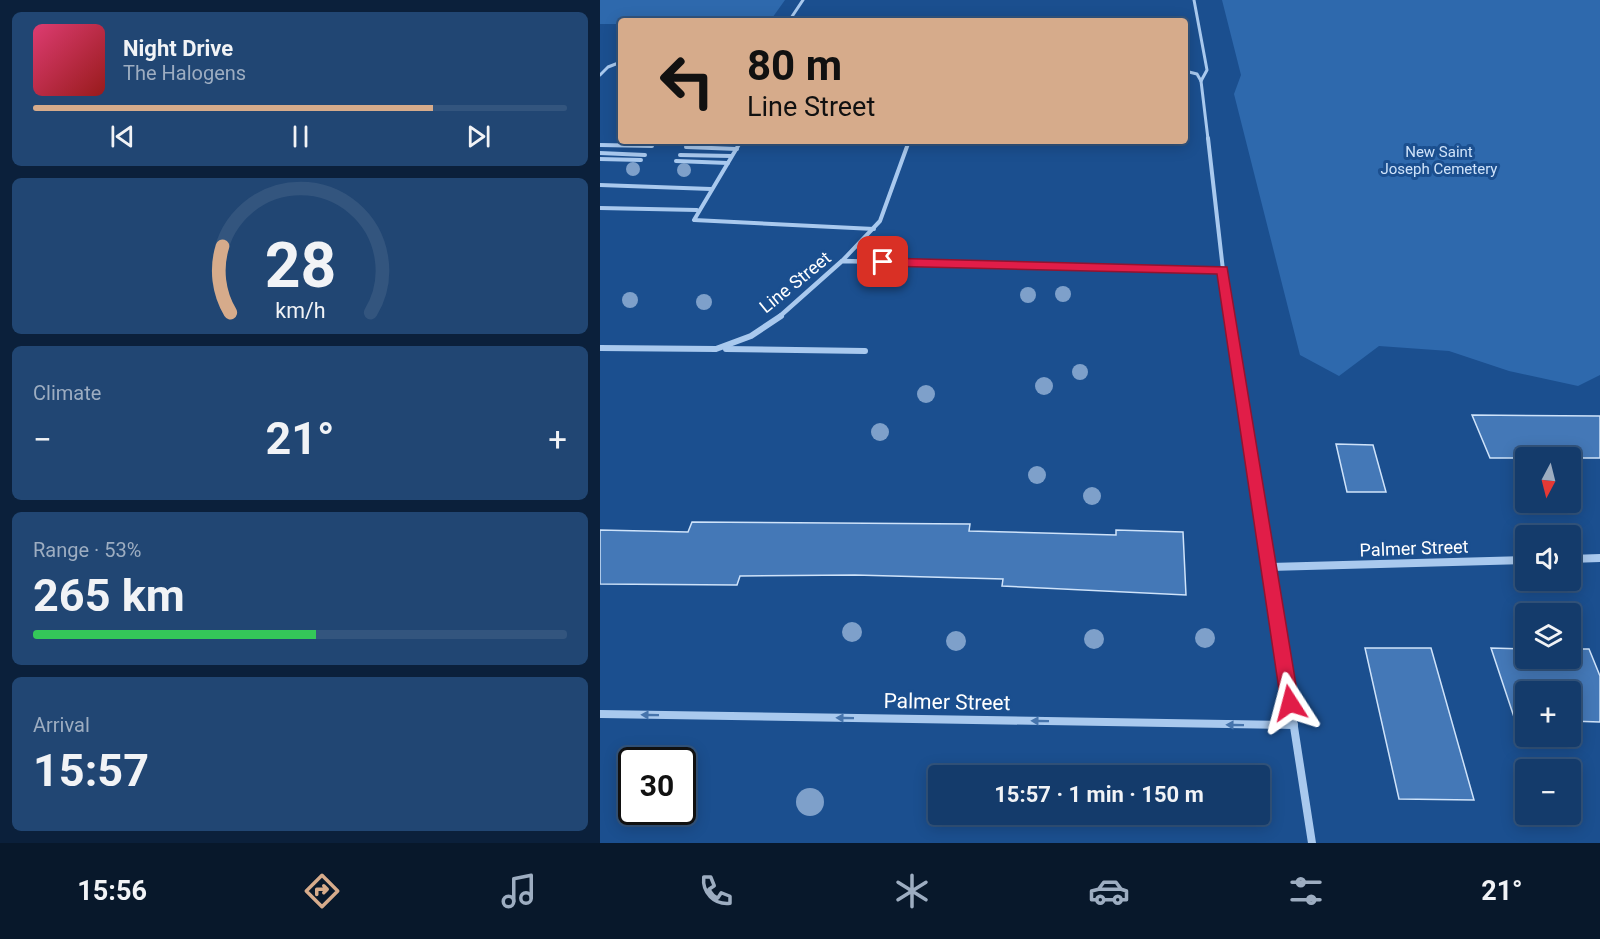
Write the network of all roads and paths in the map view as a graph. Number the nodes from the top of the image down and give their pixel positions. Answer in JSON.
{"nodes":[{"id":1,"x":803,"y":0,"type":"edge"},
{"id":2,"x":1194,"y":0,"type":"edge"},
{"id":3,"x":791,"y":18,"type":"edge"},
{"id":4,"x":618,"y":63,"type":"edge"},
{"id":5,"x":1188,"y":72,"type":"edge"},
{"id":6,"x":600,"y":75,"type":"edge"},
{"id":7,"x":1201,"y":81,"type":"junction"},
{"id":8,"x":739,"y":144,"type":"edge"},
{"id":9,"x":908,"y":144,"type":"edge"},
{"id":10,"x":600,"y":145,"type":"edge"},
{"id":11,"x":652,"y":146,"type":"dead end"},
{"id":12,"x":686,"y":147,"type":"dead end"},
{"id":13,"x":736,"y":149,"type":"junction"},
{"id":14,"x":600,"y":153,"type":"edge"},
{"id":15,"x":645,"y":155,"type":"dead end"},
{"id":16,"x":680,"y":155,"type":"dead end"},
{"id":17,"x":731,"y":156,"type":"junction"},
{"id":18,"x":600,"y":159,"type":"edge"},
{"id":19,"x":641,"y":160,"type":"dead end"},
{"id":20,"x":676,"y":161,"type":"dead end"},
{"id":21,"x":728,"y":163,"type":"junction"},
{"id":22,"x":600,"y":185,"type":"edge"},
{"id":23,"x":711,"y":189,"type":"junction"},
{"id":24,"x":600,"y":208,"type":"edge"},
{"id":25,"x":697,"y":210,"type":"junction"},
{"id":26,"x":874,"y":229,"type":"junction"},
{"id":27,"x":842,"y":261,"type":"junction"},
{"id":28,"x":1222,"y":270,"type":"junction"},
{"id":29,"x":600,"y":348,"type":"edge"},
{"id":30,"x":716,"y":349,"type":"junction"},
{"id":31,"x":865,"y":351,"type":"dead end"},
{"id":32,"x":1600,"y":558,"type":"edge"},
{"id":33,"x":1581,"y":559,"type":"edge"},
{"id":34,"x":1515,"y":560,"type":"edge"},
{"id":35,"x":1268,"y":567,"type":"junction"},
{"id":36,"x":600,"y":714,"type":"edge"},
{"id":37,"x":1294,"y":726,"type":"junction"},
{"id":38,"x":1312,"y":843,"type":"edge"}],
"edges":[{"from":1,"to":3,"type":"lane"},
{"from":2,"to":7,"type":"lane"},
{"from":4,"to":6,"type":"lane"},
{"from":5,"to":7,"type":"lane"},
{"from":7,"to":28,"type":"lane"},
{"from":8,"to":13,"type":"lane"},
{"from":9,"to":26,"type":"lane"},
{"from":10,"to":11,"type":"lane"},
{"from":12,"to":13,"type":"lane"},
{"from":13,"to":17,"type":"lane"},
{"from":14,"to":15,"type":"lane"},
{"from":16,"to":17,"type":"lane"},
{"from":17,"to":21,"type":"lane"},
{"from":18,"to":19,"type":"lane"},
{"from":20,"to":21,"type":"lane"},
{"from":21,"to":23,"type":"lane"},
{"from":22,"to":23,"type":"lane"},
{"from":23,"to":25,"type":"lane"},
{"from":24,"to":25,"type":"lane"},
{"from":25,"to":26,"type":"lane"},
{"from":26,"to":27,"type":"lane"},
{"from":27,"to":28,"type":"street","name":"Line Street"},
{"from":27,"to":30,"type":"street","name":"Line Street"},
{"from":28,"to":35,"type":"street"},
{"from":29,"to":30,"type":"street","name":"Line Street"},
{"from":30,"to":31,"type":"street","name":"Line Street"},
{"from":32,"to":33,"type":"street"},
{"from":34,"to":35,"type":"street","name":"Palmer Street"},
{"from":35,"to":37,"type":"street"},
{"from":37,"to":36,"type":"street","name":"Palmer Street","one_way":true},
{"from":37,"to":38,"type":"street"}]}
